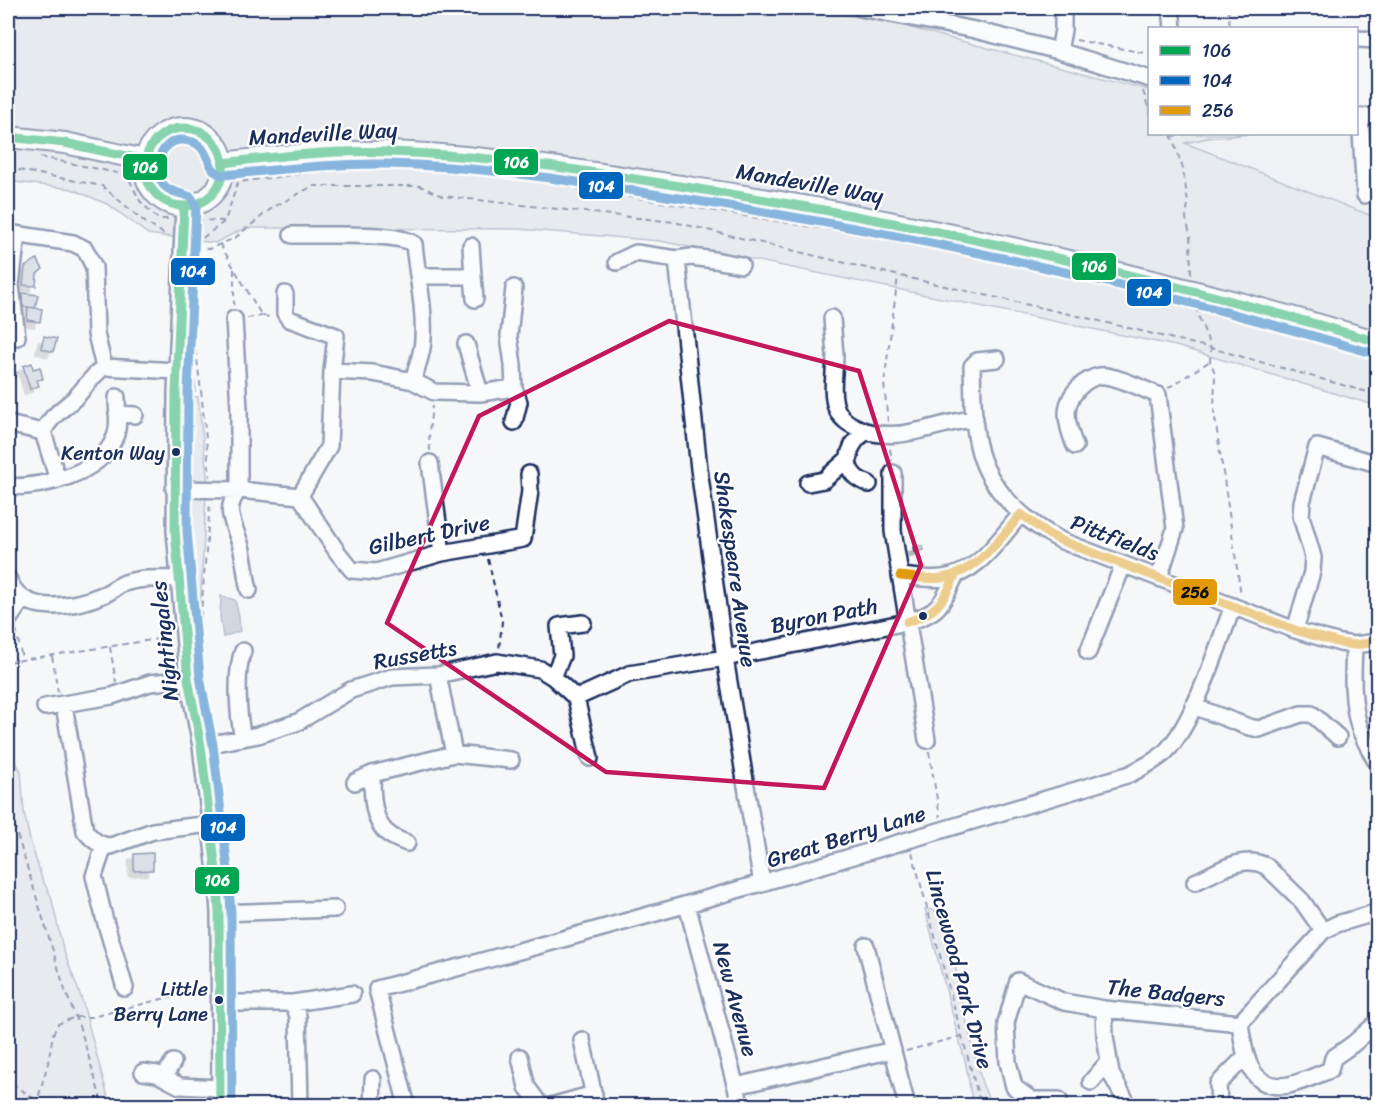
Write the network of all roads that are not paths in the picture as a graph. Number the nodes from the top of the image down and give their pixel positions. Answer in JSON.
{"nodes":[{"id":1,"x":860,"y":8,"type":"edge"},
{"id":2,"x":1063,"y":8,"type":"edge"},
{"id":3,"x":1171,"y":8,"type":"edge"},
{"id":4,"x":1173,"y":27,"type":"edge"},
{"id":5,"x":1358,"y":39,"type":"edge"},
{"id":6,"x":1377,"y":40,"type":"edge"},
{"id":7,"x":1060,"y":44,"type":"junction"},
{"id":8,"x":1146,"y":78,"type":"edge"},
{"id":9,"x":1377,"y":116,"type":"edge"},
{"id":10,"x":1358,"y":117,"type":"edge"},
{"id":11,"x":8,"y":137,"type":"edge"},
{"id":12,"x":145,"y":160,"type":"junction"},
{"id":13,"x":223,"y":163,"type":"junction"},
{"id":14,"x":1365,"y":195,"type":"dead end"},
{"id":15,"x":184,"y":213,"type":"junction"},
{"id":16,"x":13,"y":234,"type":"edge"},
{"id":17,"x":292,"y":235,"type":"dead end"},
{"id":18,"x":471,"y":246,"type":"dead end"},
{"id":19,"x":677,"y":259,"type":"junction"},
{"id":20,"x":617,"y":262,"type":"dead end"},
{"id":21,"x":741,"y":265,"type":"dead end"},
{"id":22,"x":417,"y":276,"type":"junction"},
{"id":23,"x":473,"y":276,"type":"junction"},
{"id":24,"x":514,"y":288,"type":"dead end"},
{"id":25,"x":285,"y":294,"type":"dead end"},
{"id":26,"x":475,"y":299,"type":"dead end"},
{"id":27,"x":832,"y":318,"type":"dead end"},
{"id":28,"x":234,"y":319,"type":"road end"},
{"id":29,"x":17,"y":337,"type":"dead end"},
{"id":30,"x":1377,"y":342,"type":"edge"},
{"id":31,"x":466,"y":344,"type":"dead end"},
{"id":32,"x":997,"y":359,"type":"dead end"},
{"id":33,"x":104,"y":367,"type":"junction"},
{"id":34,"x":177,"y":370,"type":"junction"},
{"id":35,"x":332,"y":371,"type":"junction"},
{"id":36,"x":413,"y":381,"type":"junction"},
{"id":37,"x":514,"y":388,"type":"junction"},
{"id":38,"x":480,"y":393,"type":"junction"},
{"id":39,"x":117,"y":397,"type":"dead end"},
{"id":40,"x":117,"y":414,"type":"junction"},
{"id":41,"x":135,"y":415,"type":"dead end"},
{"id":42,"x":975,"y":419,"type":"junction"},
{"id":43,"x":514,"y":422,"type":"dead end"},
{"id":44,"x":8,"y":424,"type":"edge"},
{"id":45,"x":43,"y":432,"type":"junction"},
{"id":46,"x":866,"y":432,"type":"junction"},
{"id":47,"x":1075,"y":446,"type":"dead end"},
{"id":48,"x":850,"y":457,"type":"junction"},
{"id":49,"x":430,"y":463,"type":"road end"},
{"id":50,"x":1377,"y":464,"type":"edge"},
{"id":51,"x":893,"y":473,"type":"road end"},
{"id":52,"x":528,"y":474,"type":"dead end"},
{"id":53,"x":58,"y":480,"type":"junction"},
{"id":54,"x":808,"y":483,"type":"dead end"},
{"id":55,"x":869,"y":484,"type":"dead end"},
{"id":56,"x":8,"y":487,"type":"edge"},
{"id":57,"x":174,"y":489,"type":"junction"},
{"id":58,"x":239,"y":490,"type":"junction"},
{"id":59,"x":300,"y":496,"type":"junction"},
{"id":60,"x":1021,"y":514,"type":"junction"},
{"id":61,"x":442,"y":553,"type":"junction"},
{"id":62,"x":1123,"y":565,"type":"junction"},
{"id":63,"x":900,"y":576,"type":"junction"},
{"id":64,"x":955,"y":576,"type":"junction"},
{"id":65,"x":8,"y":578,"type":"edge"},
{"id":66,"x":1159,"y":578,"type":"junction"},
{"id":67,"x":180,"y":579,"type":"junction"},
{"id":68,"x":249,"y":590,"type":"dead end"},
{"id":69,"x":23,"y":599,"type":"junction"},
{"id":70,"x":1237,"y":602,"type":"junction"},
{"id":71,"x":11,"y":617,"type":"road end"},
{"id":72,"x":907,"y":622,"type":"junction"},
{"id":73,"x":583,"y":623,"type":"dead end"},
{"id":74,"x":1295,"y":630,"type":"junction"},
{"id":75,"x":1377,"y":642,"type":"edge"},
{"id":76,"x":1354,"y":645,"type":"junction"},
{"id":77,"x":243,"y":651,"type":"dead end"},
{"id":78,"x":1088,"y":651,"type":"dead end"},
{"id":79,"x":725,"y":658,"type":"junction"},
{"id":80,"x":438,"y":675,"type":"junction"},
{"id":81,"x":553,"y":676,"type":"junction"},
{"id":82,"x":188,"y":679,"type":"junction"},
{"id":83,"x":576,"y":698,"type":"junction"},
{"id":84,"x":1193,"y":706,"type":"junction"},
{"id":85,"x":1338,"y":737,"type":"dead end"},
{"id":86,"x":243,"y":738,"type":"junction"},
{"id":87,"x":927,"y":740,"type":"road end"},
{"id":88,"x":201,"y":746,"type":"junction"},
{"id":89,"x":454,"y":754,"type":"junction"},
{"id":90,"x":590,"y":758,"type":"dead end"},
{"id":91,"x":511,"y":760,"type":"dead end"},
{"id":92,"x":1377,"y":765,"type":"edge"},
{"id":93,"x":372,"y":774,"type":"junction"},
{"id":94,"x":355,"y":782,"type":"dead end"},
{"id":95,"x":211,"y":824,"type":"junction"},
{"id":96,"x":407,"y":843,"type":"dead end"},
{"id":97,"x":105,"y":846,"type":"junction"},
{"id":98,"x":1195,"y":882,"type":"dead end"},
{"id":99,"x":762,"y":884,"type":"junction"},
{"id":100,"x":687,"y":905,"type":"junction"},
{"id":101,"x":335,"y":909,"type":"dead end"},
{"id":102,"x":1377,"y":912,"type":"edge"},
{"id":103,"x":219,"y":913,"type":"junction"},
{"id":104,"x":1323,"y":932,"type":"junction"},
{"id":105,"x":866,"y":946,"type":"dead end"},
{"id":106,"x":126,"y":988,"type":"dead end"},
{"id":107,"x":352,"y":994,"type":"dead end"},
{"id":108,"x":219,"y":997,"type":"junction"},
{"id":109,"x":293,"y":1003,"type":"junction"},
{"id":110,"x":1104,"y":1009,"type":"junction"},
{"id":111,"x":1377,"y":1022,"type":"edge"},
{"id":112,"x":1240,"y":1023,"type":"junction"},
{"id":113,"x":582,"y":1040,"type":"dead end"},
{"id":114,"x":894,"y":1052,"type":"junction"},
{"id":115,"x":520,"y":1057,"type":"dead end"},
{"id":116,"x":1245,"y":1057,"type":"junction"},
{"id":117,"x":1109,"y":1061,"type":"junction"},
{"id":118,"x":173,"y":1062,"type":"dead end"},
{"id":119,"x":143,"y":1072,"type":"dead end"},
{"id":120,"x":164,"y":1077,"type":"junction"},
{"id":121,"x":372,"y":1079,"type":"dead end"},
{"id":122,"x":1091,"y":1082,"type":"dead end"},
{"id":123,"x":736,"y":1086,"type":"junction"},
{"id":124,"x":220,"y":1088,"type":"junction"},
{"id":125,"x":595,"y":1100,"type":"edge"},
{"id":126,"x":1059,"y":1100,"type":"dead end"},
{"id":127,"x":1126,"y":1101,"type":"dead end"},
{"id":128,"x":220,"y":1106,"type":"edge"},
{"id":129,"x":300,"y":1106,"type":"edge"},
{"id":130,"x":372,"y":1106,"type":"edge"},
{"id":131,"x":407,"y":1106,"type":"edge"},
{"id":132,"x":541,"y":1106,"type":"edge"},
{"id":133,"x":551,"y":1106,"type":"edge"},
{"id":134,"x":741,"y":1106,"type":"edge"},
{"id":135,"x":907,"y":1106,"type":"edge"},
{"id":136,"x":1219,"y":1106,"type":"edge"}],
"edges":[{"from":1,"to":7,"type":"street"},
{"from":2,"to":7,"type":"street"},
{"from":3,"to":4,"type":"street"},
{"from":5,"to":6,"type":"street"},
{"from":7,"to":8,"type":"street"},
{"from":9,"to":10,"type":"street"},
{"from":10,"to":14,"type":"street"},
{"from":11,"to":12,"type":"main road"},
{"from":12,"to":13,"type":"main road","name":"Mandeville Way"},
{"from":12,"to":15,"type":"main road"},
{"from":13,"to":15,"type":"main road","name":"Mandeville Way"},
{"from":13,"to":30,"type":"main road","name":"Mandeville Way"},
{"from":15,"to":34,"type":"street","name":"Nightingales"},
{"from":16,"to":29,"type":"street"},
{"from":16,"to":33,"type":"street"},
{"from":17,"to":22,"type":"street"},
{"from":18,"to":23,"type":"street"},
{"from":19,"to":20,"type":"street"},
{"from":19,"to":21,"type":"street"},
{"from":19,"to":79,"type":"street","name":"Shakespeare Avenue"},
{"from":22,"to":23,"type":"street"},
{"from":22,"to":36,"type":"street"},
{"from":23,"to":26,"type":"street"},
{"from":24,"to":37,"type":"street"},
{"from":25,"to":35,"type":"street"},
{"from":27,"to":46,"type":"street"},
{"from":28,"to":58,"type":"street"},
{"from":31,"to":38,"type":"street"},
{"from":32,"to":42,"type":"street","name":"Pittfields"},
{"from":33,"to":34,"type":"street"},
{"from":33,"to":45,"type":"street"},
{"from":34,"to":57,"type":"street","name":"Nightingales"},
{"from":35,"to":36,"type":"street"},
{"from":35,"to":59,"type":"street"},
{"from":36,"to":38,"type":"street"},
{"from":37,"to":38,"type":"street"},
{"from":37,"to":43,"type":"street"},
{"from":39,"to":40,"type":"street"},
{"from":40,"to":41,"type":"street"},
{"from":40,"to":53,"type":"street"},
{"from":42,"to":46,"type":"street"},
{"from":42,"to":60,"type":"street","name":"Pittfields"},
{"from":44,"to":45,"type":"street"},
{"from":45,"to":53,"type":"street"},
{"from":46,"to":48,"type":"street"},
{"from":47,"to":66,"type":"street"},
{"from":48,"to":54,"type":"street"},
{"from":48,"to":55,"type":"street"},
{"from":49,"to":61,"type":"street"},
{"from":50,"to":74,"type":"street"},
{"from":51,"to":63,"type":"street"},
{"from":52,"to":61,"type":"street","name":"Gilbert Drive"},
{"from":53,"to":56,"type":"street"},
{"from":57,"to":58,"type":"street"},
{"from":57,"to":67,"type":"street","name":"Nightingales"},
{"from":58,"to":59,"type":"street"},
{"from":58,"to":68,"type":"street"},
{"from":59,"to":61,"type":"street","name":"Gilbert Drive"},
{"from":60,"to":62,"type":"street","name":"Pittfields"},
{"from":60,"to":64,"type":"street"},
{"from":62,"to":66,"type":"street","name":"Pittfields"},
{"from":62,"to":78,"type":"street"},
{"from":63,"to":64,"type":"street"},
{"from":63,"to":72,"type":"street"},
{"from":64,"to":72,"type":"street","name":"Byron Path"},
{"from":65,"to":69,"type":"street"},
{"from":66,"to":70,"type":"street","name":"Pittfields"},
{"from":67,"to":69,"type":"street"},
{"from":67,"to":82,"type":"street","name":"Nightingales"},
{"from":69,"to":71,"type":"street"},
{"from":70,"to":74,"type":"street","name":"Pittfields"},
{"from":70,"to":84,"type":"street","name":"Great Berry Lane"},
{"from":72,"to":79,"type":"street","name":"Byron Path"},
{"from":72,"to":87,"type":"street"},
{"from":73,"to":81,"type":"street"},
{"from":74,"to":76,"type":"street","name":"Pittfields"},
{"from":75,"to":76,"type":"street","name":"Pittfields"},
{"from":76,"to":92,"type":"street"},
{"from":77,"to":86,"type":"street"},
{"from":79,"to":83,"type":"street","name":"Byron Path"},
{"from":79,"to":99,"type":"street","name":"Shakespeare Avenue"},
{"from":80,"to":81,"type":"street","name":"Russetts"},
{"from":80,"to":86,"type":"street","name":"Russetts"},
{"from":80,"to":89,"type":"street"},
{"from":81,"to":83,"type":"street","name":"Russetts"},
{"from":82,"to":88,"type":"street","name":"Nightingales"},
{"from":82,"to":97,"type":"street"},
{"from":83,"to":90,"type":"street"},
{"from":84,"to":85,"type":"street"},
{"from":84,"to":99,"type":"street","name":"Great Berry Lane"},
{"from":86,"to":88,"type":"street","name":"Russetts"},
{"from":88,"to":95,"type":"street","name":"Nightingales"},
{"from":89,"to":91,"type":"street"},
{"from":89,"to":93,"type":"street"},
{"from":93,"to":94,"type":"street"},
{"from":93,"to":96,"type":"street"},
{"from":95,"to":97,"type":"street"},
{"from":95,"to":103,"type":"street","name":"Nightingales"},
{"from":97,"to":106,"type":"street"},
{"from":98,"to":104,"type":"street"},
{"from":99,"to":100,"type":"street","name":"Great Berry Lane"},
{"from":100,"to":123,"type":"street","name":"New Avenue"},
{"from":100,"to":131,"type":"street","name":"Great Berry Lane"},
{"from":101,"to":103,"type":"street"},
{"from":102,"to":104,"type":"street","name":"The Badgers"},
{"from":103,"to":108,"type":"street","name":"Nightingales"},
{"from":104,"to":112,"type":"street","name":"The Badgers"},
{"from":105,"to":114,"type":"street"},
{"from":107,"to":109,"type":"street"},
{"from":108,"to":109,"type":"street"},
{"from":108,"to":124,"type":"street","name":"Nightingales"},
{"from":109,"to":129,"type":"street"},
{"from":110,"to":112,"type":"street","name":"The Badgers"},
{"from":110,"to":117,"type":"street"},
{"from":110,"to":126,"type":"street","name":"The Badgers"},
{"from":111,"to":116,"type":"street"},
{"from":112,"to":116,"type":"street"},
{"from":113,"to":125,"type":"street"},
{"from":114,"to":123,"type":"street"},
{"from":114,"to":135,"type":"street"},
{"from":115,"to":132,"type":"street"},
{"from":116,"to":136,"type":"street"},
{"from":117,"to":122,"type":"street"},
{"from":117,"to":127,"type":"street"},
{"from":118,"to":120,"type":"street"},
{"from":119,"to":120,"type":"street"},
{"from":120,"to":124,"type":"street"},
{"from":121,"to":130,"type":"street"},
{"from":123,"to":134,"type":"street","name":"New Avenue"},
{"from":124,"to":128,"type":"street","name":"Nightingales"},
{"from":125,"to":133,"type":"street"}]}
